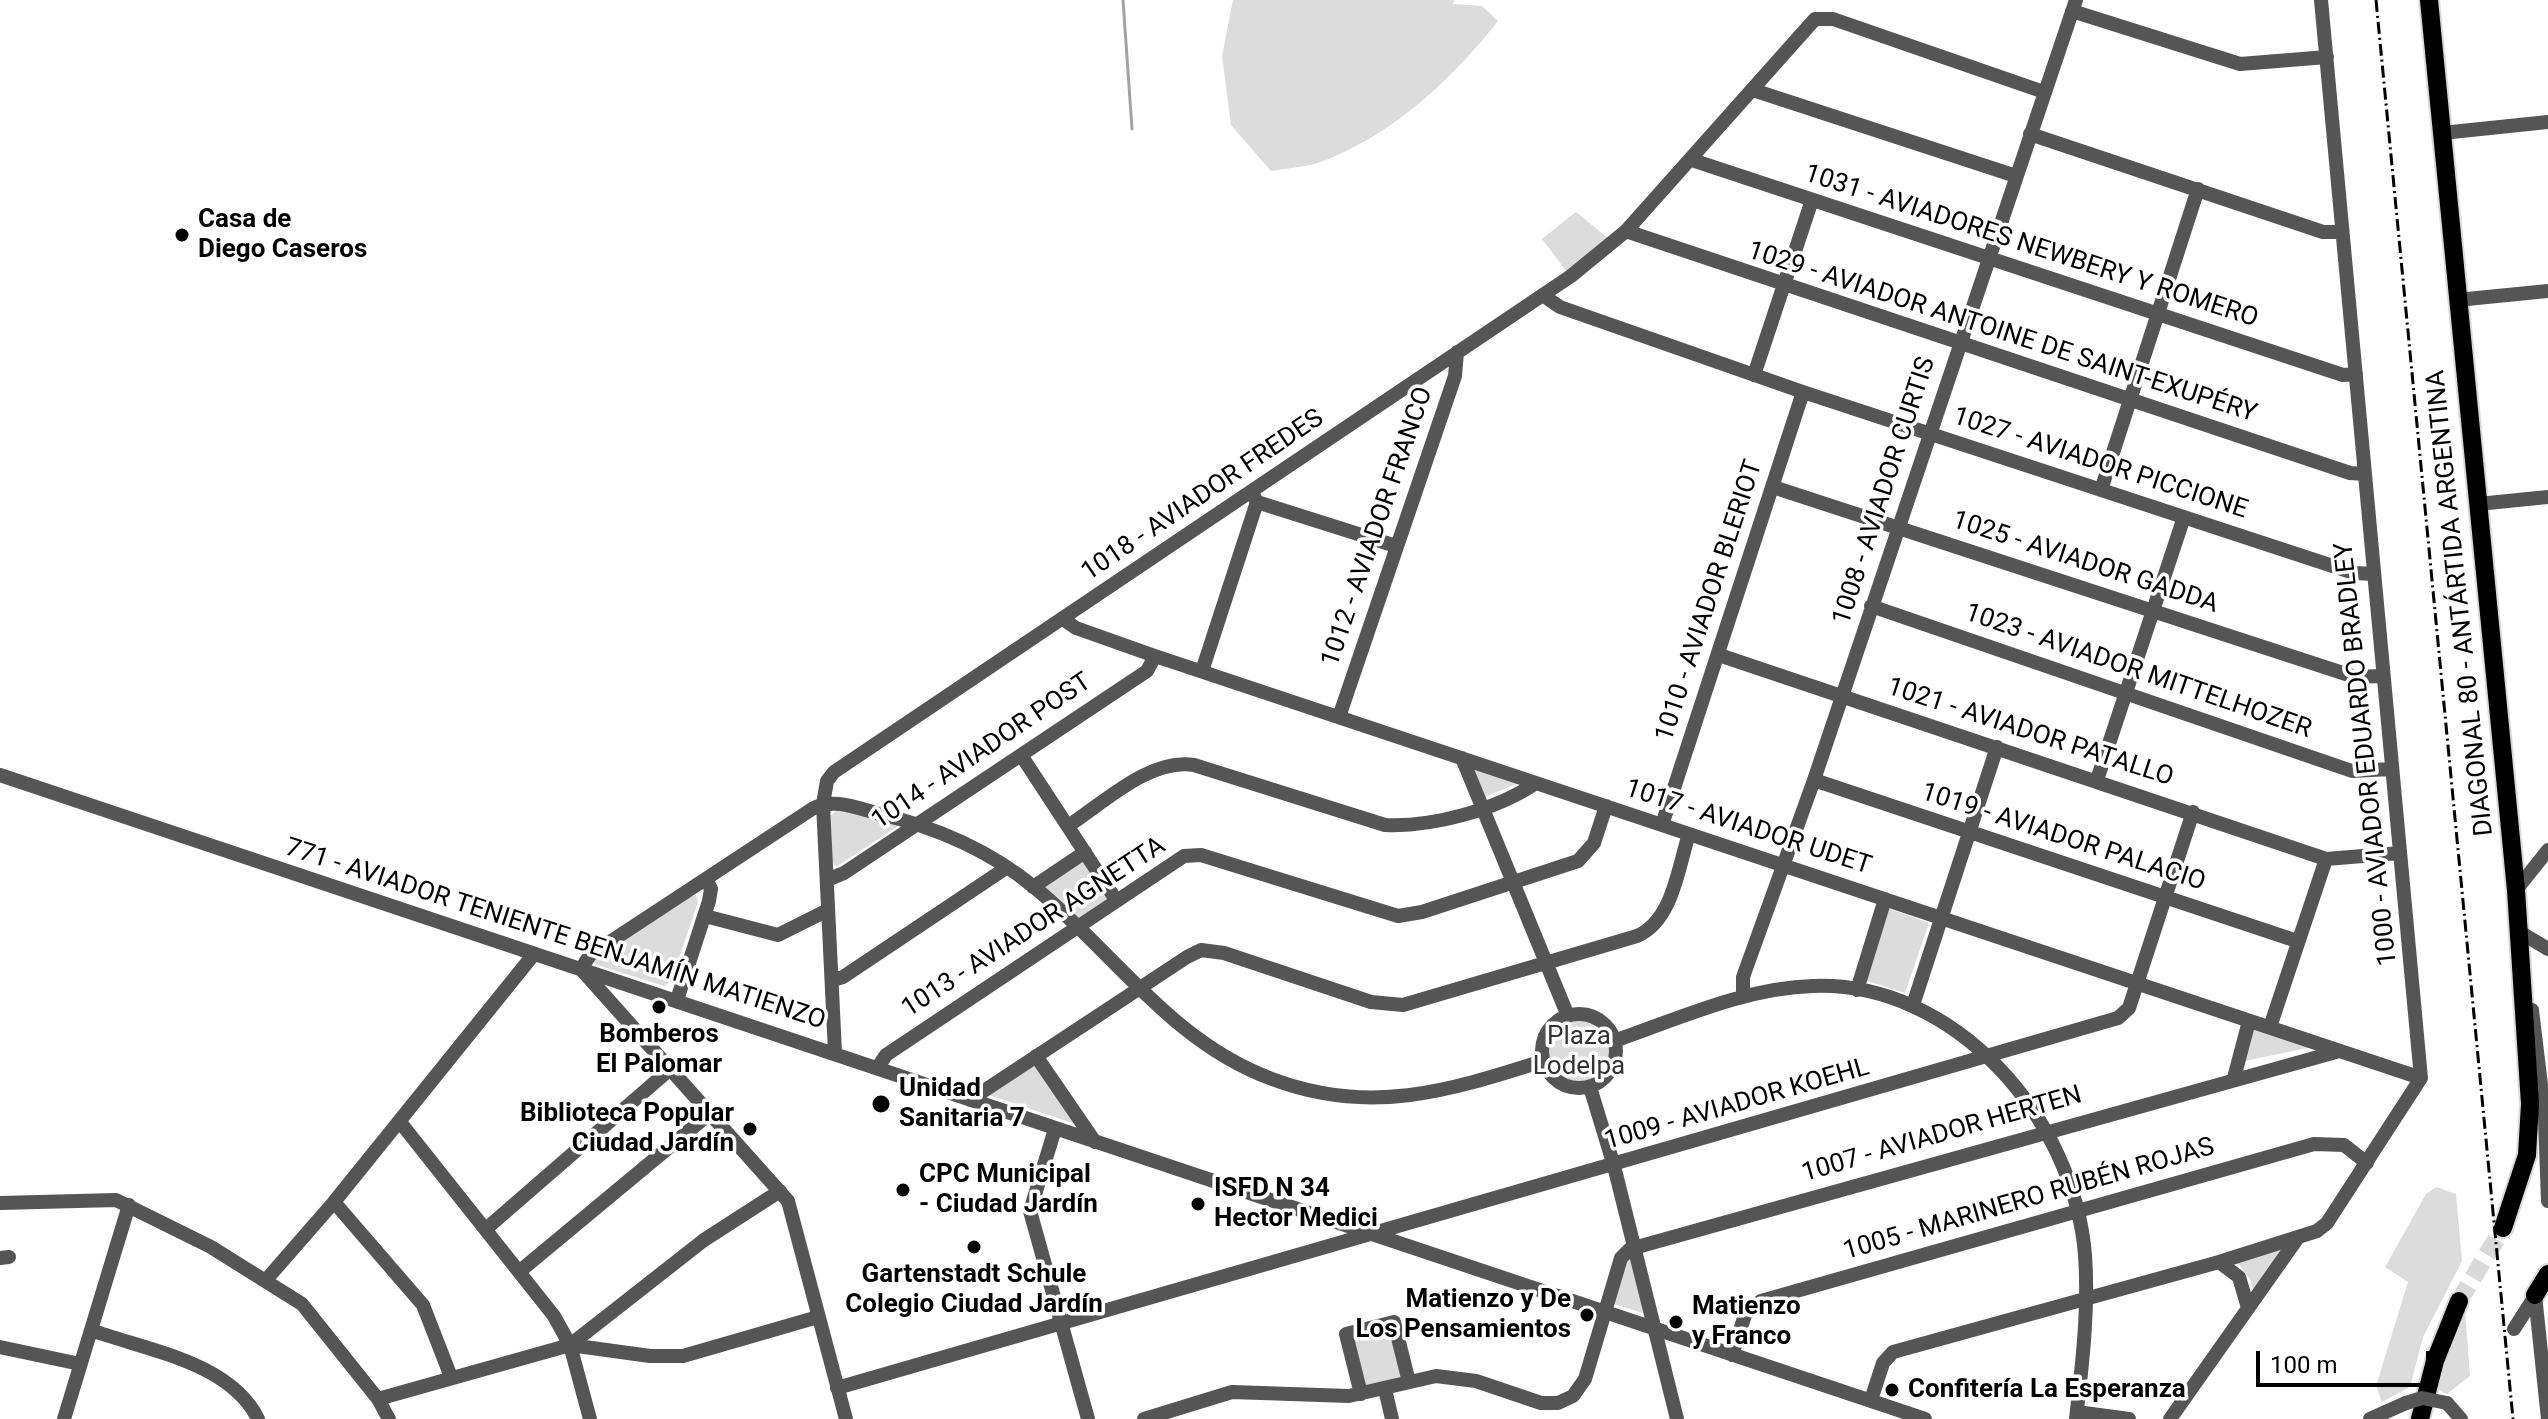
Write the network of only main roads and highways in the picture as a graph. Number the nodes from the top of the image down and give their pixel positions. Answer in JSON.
{"nodes":[{"id":1,"x":2429,"y":0,"type":"edge"},
{"id":2,"x":2503,"y":1228,"type":"tunnel mouth"},
{"id":3,"x":2548,"y":1274,"type":"edge"},
{"id":4,"x":2535,"y":1295,"type":"road end"},
{"id":5,"x":2459,"y":1301,"type":"tunnel mouth"},
{"id":6,"x":2420,"y":1419,"type":"edge"}],
"edges":[{"from":1,"to":2,"type":"main road","name":"DIAGONAL 80 - ANTÁRTIDA ARGENTINA"},
{"from":3,"to":4,"type":"main road"},
{"from":5,"to":6,"type":"main road"}]}
